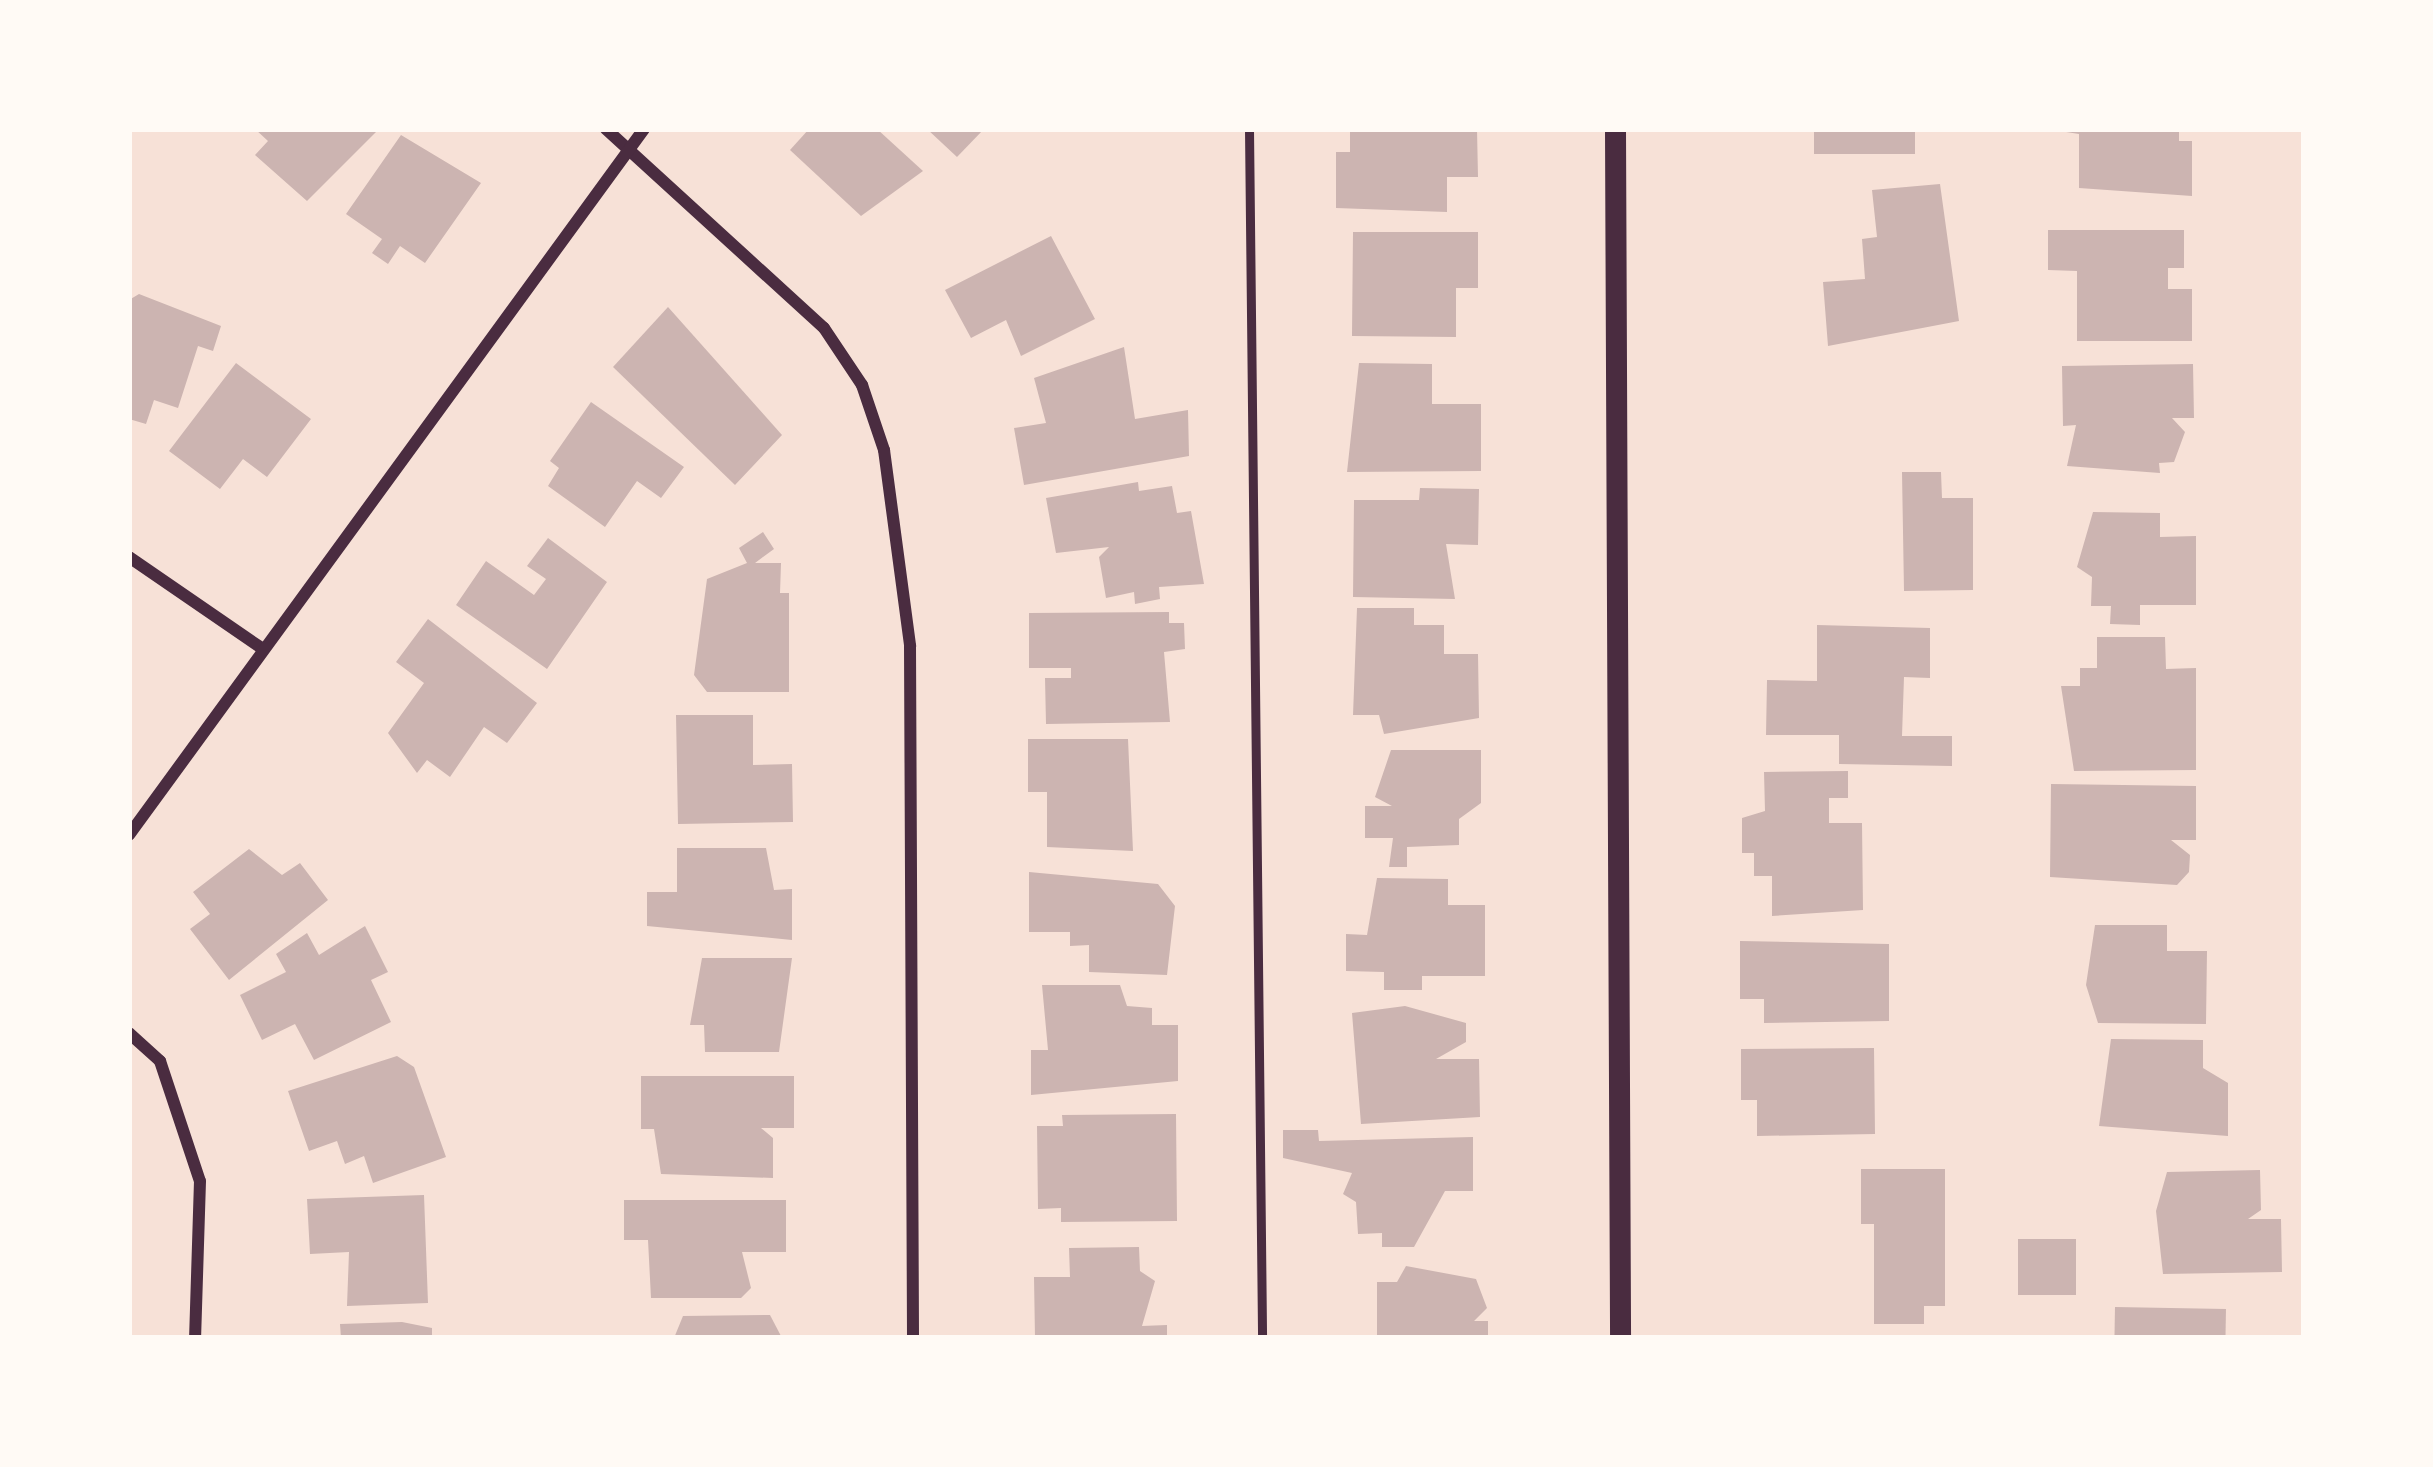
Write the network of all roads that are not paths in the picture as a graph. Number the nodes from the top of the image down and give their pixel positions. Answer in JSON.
{"nodes":[{"id":1,"x":606,"y":129,"type":"edge"},
{"id":2,"x":644,"y":129,"type":"edge"},
{"id":3,"x":1249,"y":129,"type":"edge"},
{"id":4,"x":1615,"y":129,"type":"edge"},
{"id":5,"x":629,"y":150,"type":"junction"},
{"id":6,"x":129,"y":557,"type":"edge"},
{"id":7,"x":260,"y":646,"type":"junction"},
{"id":8,"x":129,"y":835,"type":"edge"},
{"id":9,"x":129,"y":1034,"type":"edge"},
{"id":10,"x":195,"y":1338,"type":"edge"},
{"id":11,"x":913,"y":1338,"type":"edge"},
{"id":12,"x":1262,"y":1338,"type":"edge"},
{"id":13,"x":1620,"y":1338,"type":"edge"}],
"edges":[{"from":1,"to":5,"type":"street"},
{"from":2,"to":5,"type":"street"},
{"from":3,"to":12,"type":"lane"},
{"from":4,"to":13,"type":"street"},
{"from":5,"to":7,"type":"street"},
{"from":5,"to":11,"type":"street"},
{"from":6,"to":7,"type":"street"},
{"from":7,"to":8,"type":"street"},
{"from":9,"to":10,"type":"street"}]}
